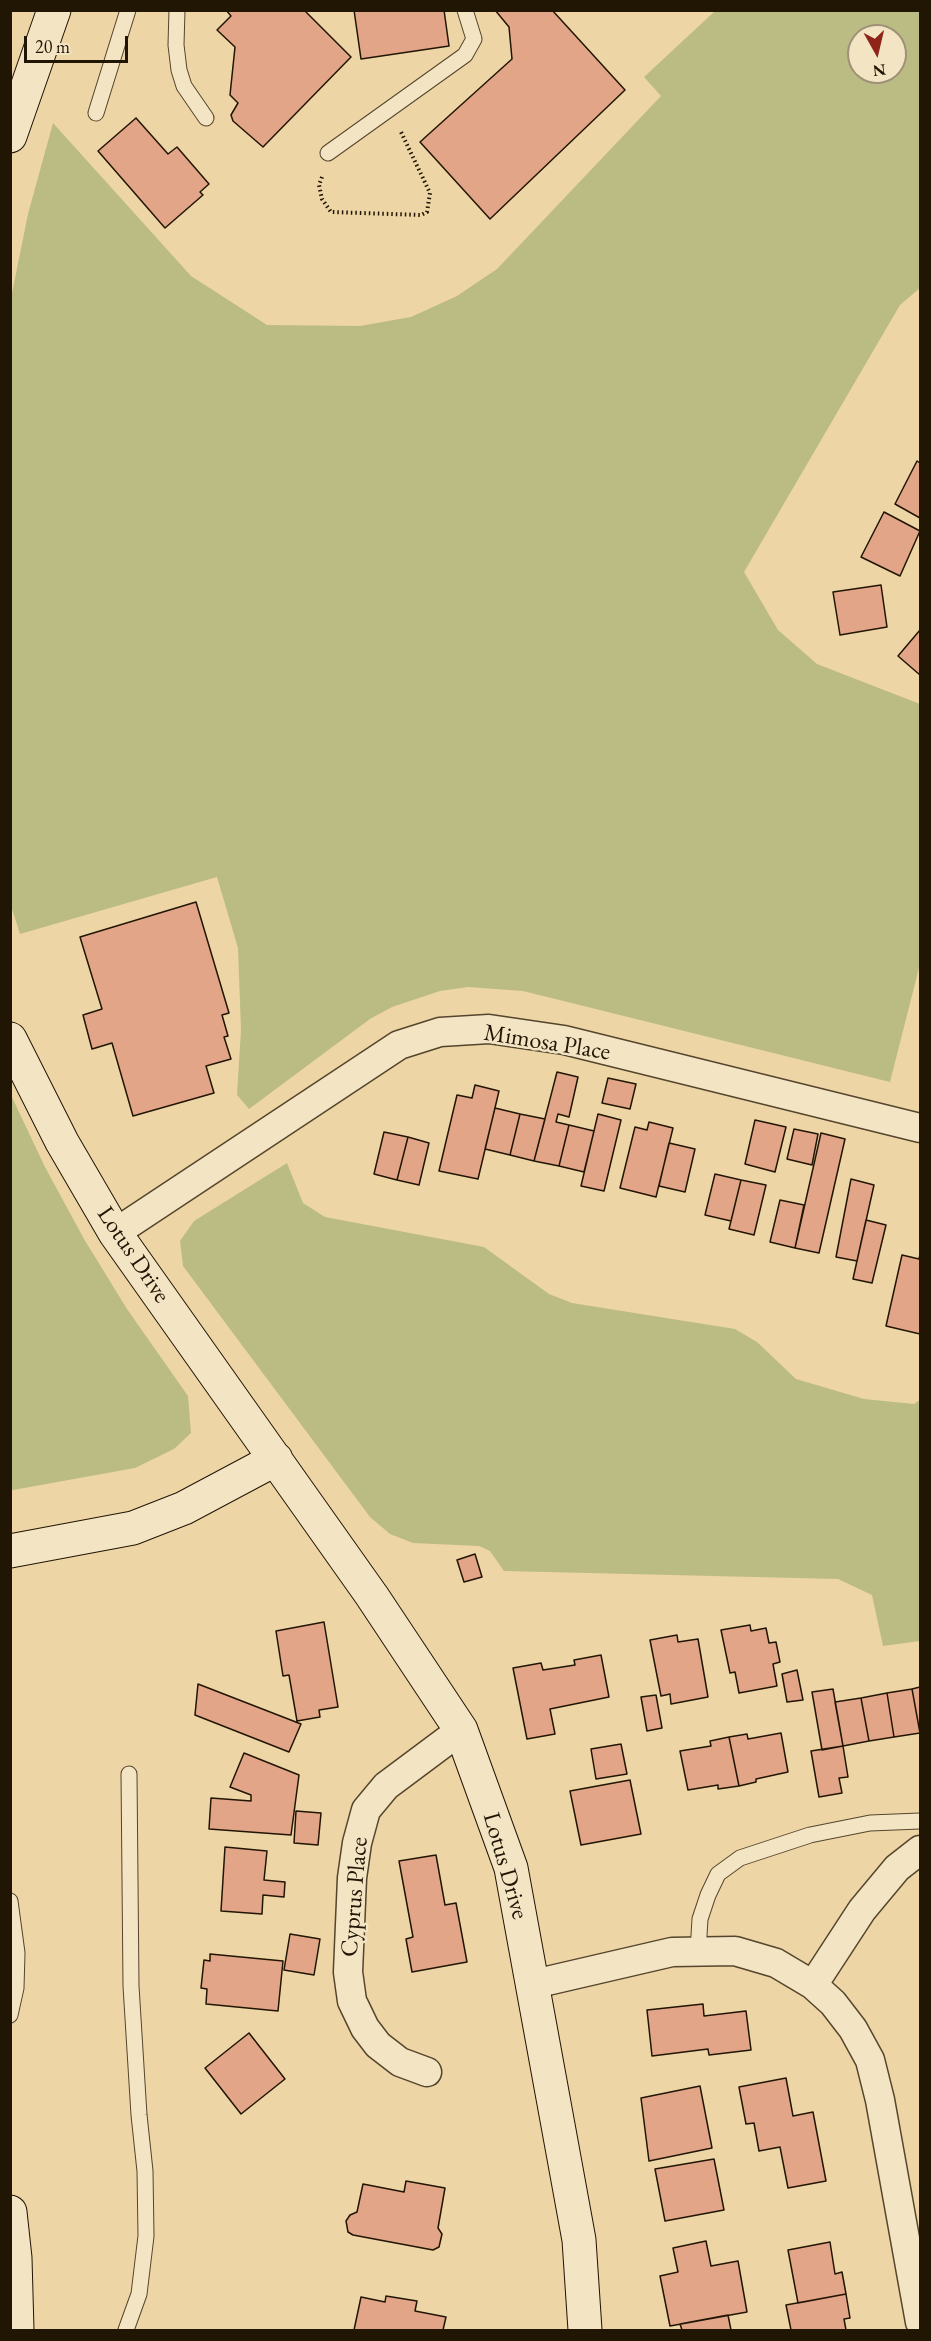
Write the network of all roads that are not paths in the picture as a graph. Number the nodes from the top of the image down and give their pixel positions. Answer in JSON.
{"nodes":[{"id":1,"x":54,"y":10,"type":"edge"},
{"id":2,"x":128,"y":10,"type":"edge"},
{"id":3,"x":177,"y":10,"type":"edge"},
{"id":4,"x":465,"y":10,"type":"edge"},
{"id":5,"x":96,"y":112,"type":"dead end"},
{"id":6,"x":206,"y":118,"type":"dead end"},
{"id":7,"x":10,"y":136,"type":"edge"},
{"id":8,"x":328,"y":153,"type":"road end"},
{"id":9,"x":10,"y":1039,"type":"edge"},
{"id":10,"x":921,"y":1128,"type":"edge"},
{"id":11,"x":115,"y":1233,"type":"junction"},
{"id":12,"x":276,"y":1459,"type":"junction"},
{"id":13,"x":10,"y":1551,"type":"edge"},
{"id":14,"x":461,"y":1730,"type":"junction"},
{"id":15,"x":129,"y":1774,"type":"dead end"},
{"id":16,"x":921,"y":1821,"type":"edge"},
{"id":17,"x":921,"y":1850,"type":"edge"},
{"id":18,"x":10,"y":1901,"type":"edge"},
{"id":19,"x":698,"y":1952,"type":"junction"},
{"id":20,"x":534,"y":1984,"type":"junction"},
{"id":21,"x":813,"y":1985,"type":"junction"},
{"id":22,"x":10,"y":2015,"type":"edge"},
{"id":23,"x":427,"y":2072,"type":"dead end"},
{"id":24,"x":10,"y":2212,"type":"edge"},
{"id":25,"x":912,"y":2226,"type":"edge"},
{"id":26,"x":921,"y":2322,"type":"edge"},
{"id":27,"x":17,"y":2331,"type":"edge"},
{"id":28,"x":126,"y":2331,"type":"edge"},
{"id":29,"x":585,"y":2331,"type":"edge"}],
"edges":[{"from":1,"to":7,"type":"street"},
{"from":2,"to":5,"type":"lane"},
{"from":3,"to":6,"type":"lane"},
{"from":4,"to":8,"type":"lane"},
{"from":9,"to":11,"type":"street","name":"Lotus Drive"},
{"from":10,"to":11,"type":"street","name":"Mimosa Place"},
{"from":11,"to":12,"type":"street","name":"Lotus Drive"},
{"from":12,"to":13,"type":"street"},
{"from":12,"to":14,"type":"street","name":"Lotus Drive"},
{"from":14,"to":20,"type":"street","name":"Lotus Drive"},
{"from":14,"to":23,"type":"street","name":"Cyprus Place"},
{"from":15,"to":28,"type":"lane"},
{"from":16,"to":19,"type":"lane"},
{"from":17,"to":21,"type":"street"},
{"from":18,"to":22,"type":"lane"},
{"from":19,"to":20,"type":"street"},
{"from":19,"to":21,"type":"street"},
{"from":20,"to":29,"type":"street","name":"Lotus Drive"},
{"from":21,"to":25,"type":"street"},
{"from":24,"to":27,"type":"street"},
{"from":25,"to":26,"type":"street"}]}
